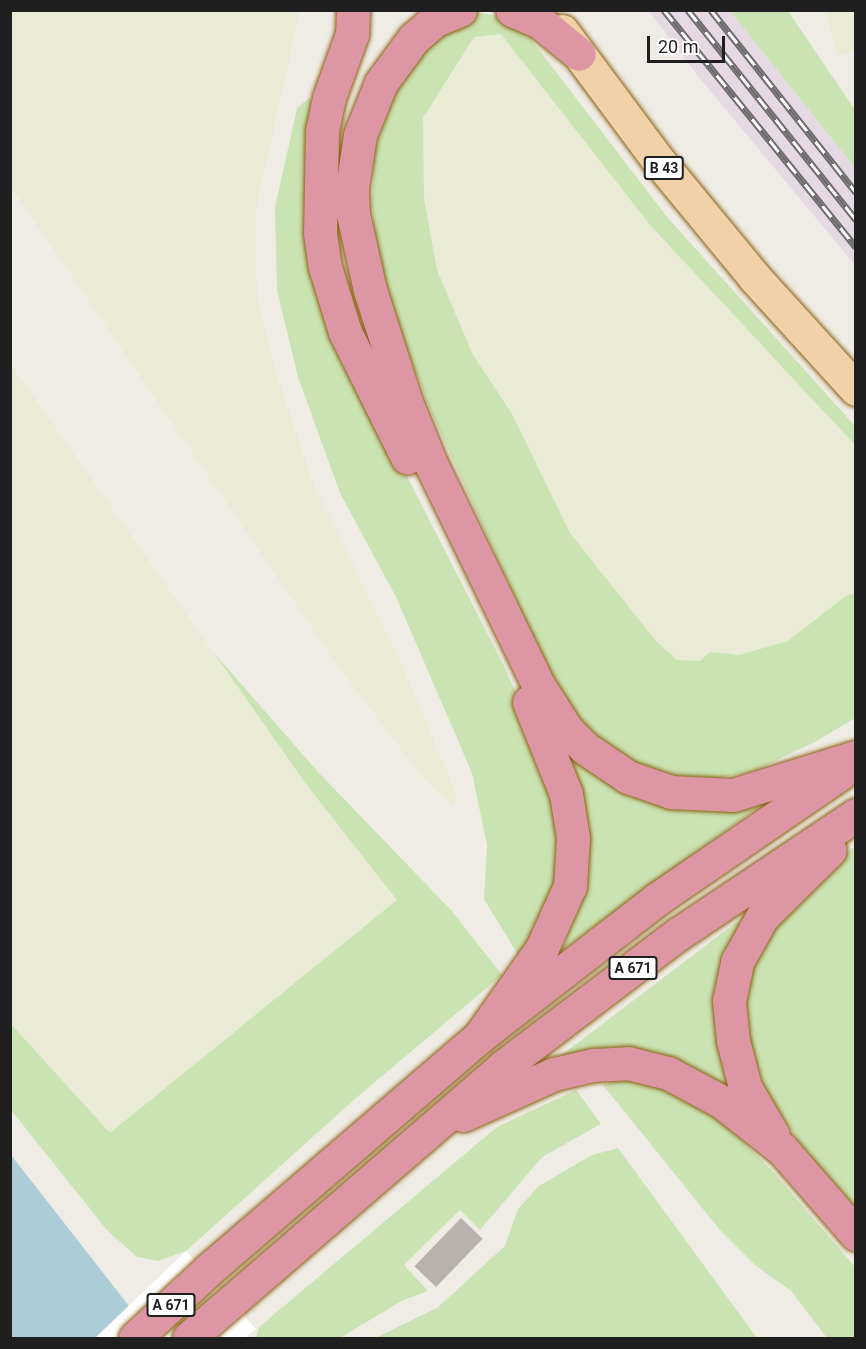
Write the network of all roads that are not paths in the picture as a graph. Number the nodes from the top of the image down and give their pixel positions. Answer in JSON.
{"nodes":[{"id":1,"x":512,"y":10,"type":"edge"},
{"id":2,"x":547,"y":10,"type":"edge"},
{"id":3,"x":447,"y":14,"type":"edge"},
{"id":4,"x":357,"y":18,"type":"edge"},
{"id":5,"x":579,"y":54,"type":"junction"},
{"id":6,"x":855,"y":389,"type":"edge"},
{"id":7,"x":855,"y":757,"type":"edge"},
{"id":8,"x":855,"y":764,"type":"edge"},
{"id":9,"x":855,"y":815,"type":"edge"},
{"id":10,"x":855,"y":827,"type":"edge"},
{"id":11,"x":480,"y":1036,"type":"junction"},
{"id":12,"x":420,"y":1135,"type":"junction"},
{"id":13,"x":782,"y":1149,"type":"junction"},
{"id":14,"x":855,"y":1234,"type":"edge"},
{"id":15,"x":135,"y":1338,"type":"edge"},
{"id":16,"x":189,"y":1338,"type":"edge"}],
"edges":[{"from":1,"to":5,"type":"highway"},
{"from":2,"to":5,"type":"main road","number":"B 43"},
{"from":3,"to":7,"type":"highway"},
{"from":4,"to":11,"type":"highway"},
{"from":5,"to":6,"type":"main road","number":"B 43"},
{"from":8,"to":11,"type":"highway","number":"A 671"},
{"from":9,"to":12,"type":"highway","number":"A 671"},
{"from":10,"to":13,"type":"highway"},
{"from":11,"to":15,"type":"highway","number":"A 671"},
{"from":12,"to":13,"type":"highway"},
{"from":12,"to":16,"type":"highway","number":"A 671"},
{"from":13,"to":14,"type":"highway"}]}
